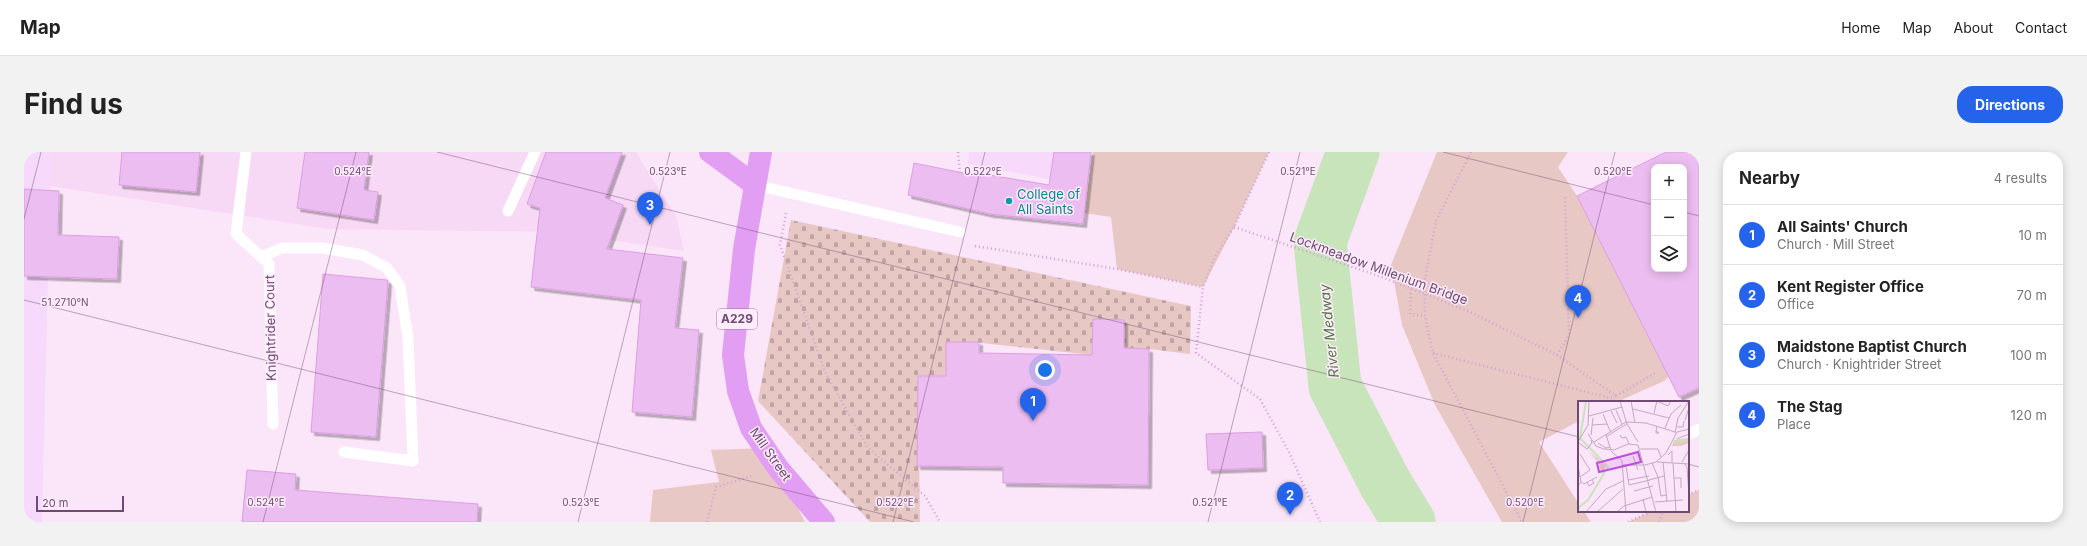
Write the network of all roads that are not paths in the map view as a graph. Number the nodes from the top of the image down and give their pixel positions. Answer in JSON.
{"nodes":[{"id":1,"x":246,"y":152,"type":"edge"},
{"id":2,"x":535,"y":152,"type":"edge"},
{"id":3,"x":710,"y":152,"type":"edge"},
{"id":4,"x":761,"y":152,"type":"edge"},
{"id":5,"x":755,"y":185,"type":"junction"},
{"id":6,"x":508,"y":211,"type":"dead end"},
{"id":7,"x":955,"y":232,"type":"road end"},
{"id":8,"x":260,"y":257,"type":"junction"},
{"id":9,"x":273,"y":424,"type":"dead end"},
{"id":10,"x":344,"y":452,"type":"dead end"},
{"id":11,"x":824,"y":522,"type":"edge"}],
"edges":[{"from":1,"to":8,"type":"lane","name":"Knightrider Court"},
{"from":2,"to":6,"type":"lane"},
{"from":3,"to":5,"type":"highway"},
{"from":4,"to":5,"type":"highway","number":"A229"},
{"from":5,"to":7,"type":"lane"},
{"from":5,"to":11,"type":"highway","name":"Mill Street","number":"A229"},
{"from":8,"to":9,"type":"lane","name":"Knightrider Court"},
{"from":8,"to":10,"type":"lane"}]}
